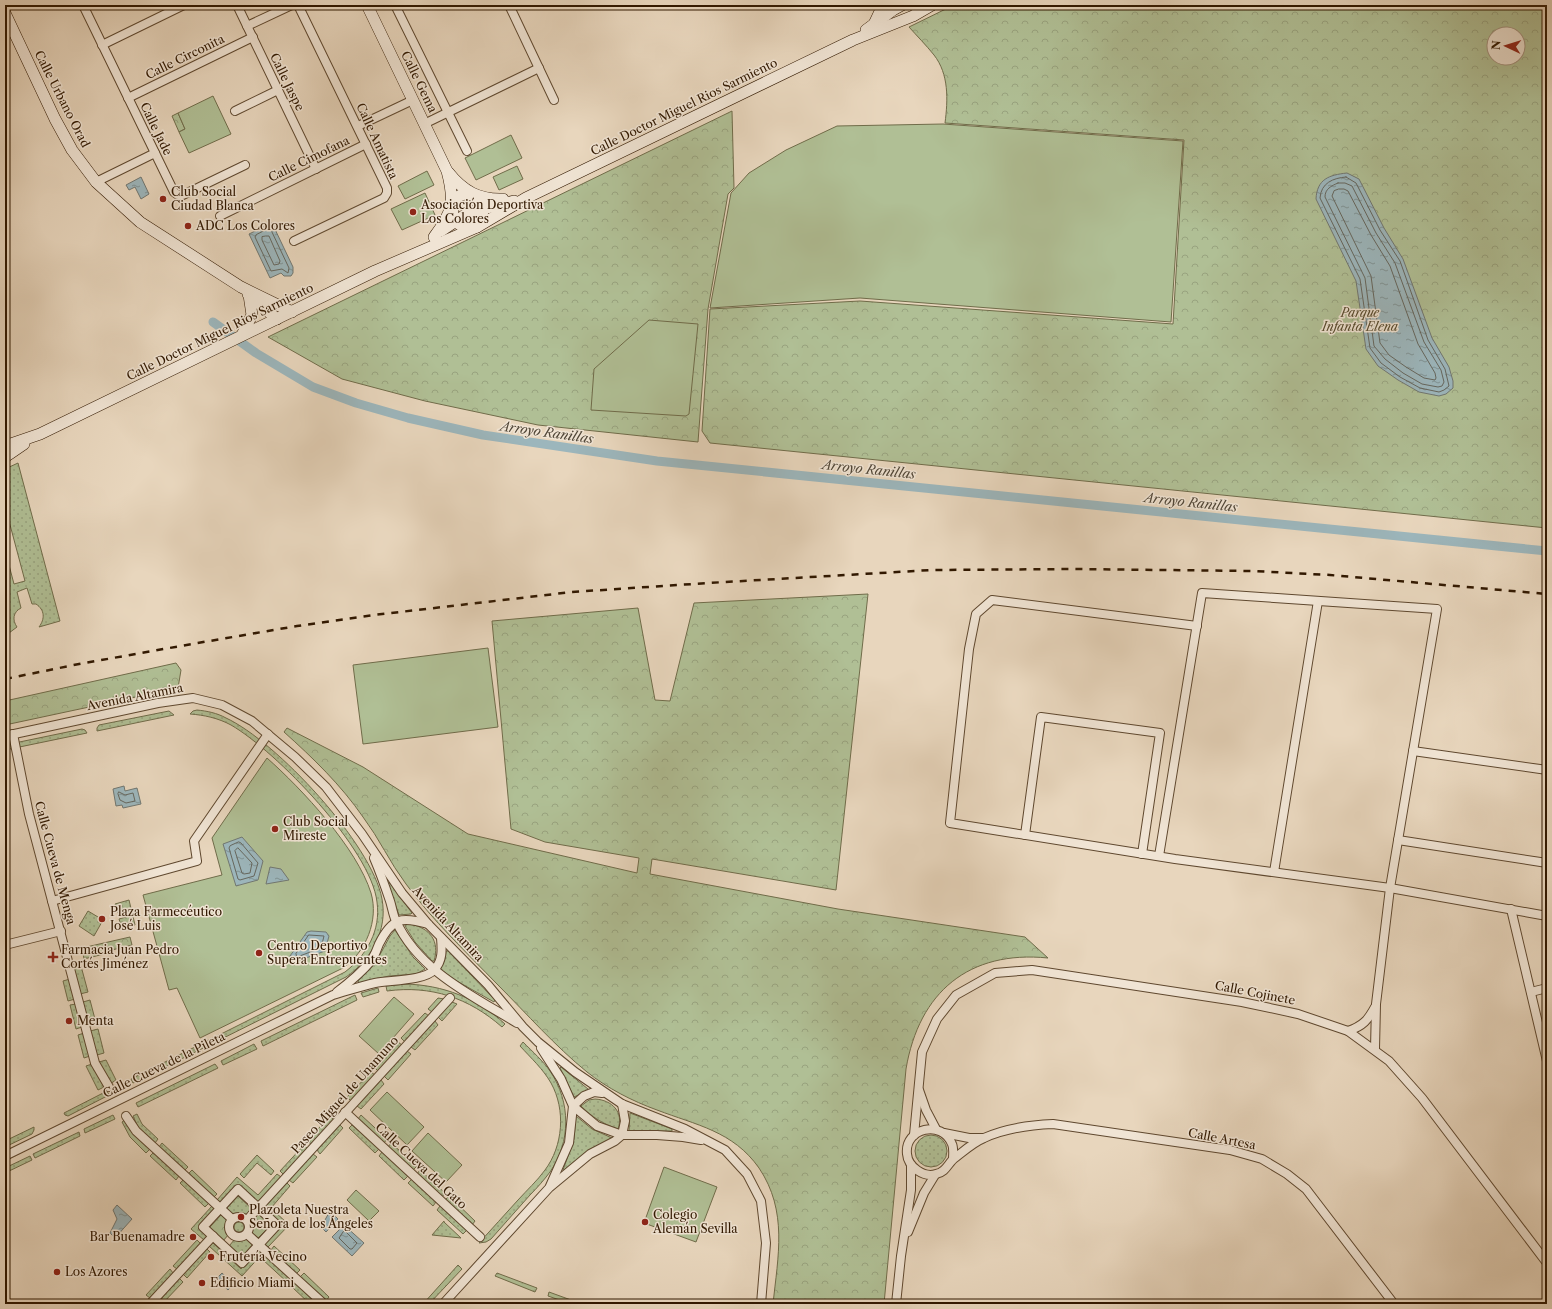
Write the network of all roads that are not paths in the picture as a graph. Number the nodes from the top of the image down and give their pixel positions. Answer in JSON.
{"nodes":[{"id":1,"x":83,"y":5,"type":"edge"},
{"id":2,"x":184,"y":5,"type":"edge"},
{"id":3,"x":237,"y":5,"type":"edge"},
{"id":4,"x":292,"y":5,"type":"edge"},
{"id":5,"x":298,"y":5,"type":"edge"},
{"id":6,"x":367,"y":5,"type":"edge"},
{"id":7,"x":395,"y":5,"type":"edge"},
{"id":8,"x":509,"y":5,"type":"edge"},
{"id":9,"x":919,"y":5,"type":"edge"},
{"id":10,"x":932,"y":5,"type":"edge"},
{"id":11,"x":892,"y":6,"type":"edge"},
{"id":12,"x":5,"y":14,"type":"edge"},
{"id":13,"x":913,"y":16,"type":"junction"},
{"id":14,"x":247,"y":26,"type":"junction"},
{"id":15,"x":253,"y":37,"type":"junction"},
{"id":16,"x":853,"y":40,"type":"junction"},
{"id":17,"x":102,"y":45,"type":"junction"},
{"id":18,"x":539,"y":68,"type":"junction"},
{"id":19,"x":278,"y":90,"type":"junction"},
{"id":20,"x":128,"y":98,"type":"junction"},
{"id":21,"x":412,"y":100,"type":"junction"},
{"id":22,"x":554,"y":100,"type":"dead end"},
{"id":23,"x":235,"y":111,"type":"dead end"},
{"id":24,"x":448,"y":112,"type":"junction"},
{"id":25,"x":424,"y":124,"type":"junction"},
{"id":26,"x":358,"y":126,"type":"junction"},
{"id":27,"x":366,"y":144,"type":"junction"},
{"id":28,"x":467,"y":151,"type":"dead end"},
{"id":29,"x":155,"y":153,"type":"junction"},
{"id":30,"x":245,"y":165,"type":"dead end"},
{"id":31,"x":316,"y":169,"type":"junction"},
{"id":32,"x":447,"y":171,"type":"junction"},
{"id":33,"x":96,"y":182,"type":"junction"},
{"id":34,"x":474,"y":196,"type":"junction"},
{"id":35,"x":526,"y":198,"type":"junction"},
{"id":36,"x":451,"y":206,"type":"junction"},
{"id":37,"x":484,"y":209,"type":"junction"},
{"id":38,"x":220,"y":216,"type":"dead end"},
{"id":39,"x":454,"y":221,"type":"junction"},
{"id":40,"x":477,"y":227,"type":"junction"},
{"id":41,"x":434,"y":237,"type":"junction"},
{"id":42,"x":294,"y":241,"type":"dead end"},
{"id":43,"x":412,"y":254,"type":"junction"},
{"id":44,"x":241,"y":286,"type":"junction"},
{"id":45,"x":249,"y":295,"type":"junction"},
{"id":46,"x":272,"y":301,"type":"junction"},
{"id":47,"x":292,"y":312,"type":"junction"},
{"id":48,"x":277,"y":319,"type":"junction"},
{"id":49,"x":242,"y":335,"type":"junction"},
{"id":50,"x":40,"y":434,"type":"junction"},
{"id":51,"x":5,"y":446,"type":"edge"},
{"id":52,"x":5,"y":457,"type":"edge"},
{"id":53,"x":1318,"y":601,"type":"junction"},
{"id":54,"x":1197,"y":626,"type":"junction"},
{"id":55,"x":268,"y":734,"type":"junction"},
{"id":56,"x":9,"y":735,"type":"edge"},
{"id":57,"x":1413,"y":751,"type":"junction"},
{"id":58,"x":1547,"y":770,"type":"edge"},
{"id":59,"x":362,"y":834,"type":"junction"},
{"id":60,"x":1026,"y":835,"type":"junction"},
{"id":61,"x":1398,"y":840,"type":"junction"},
{"id":62,"x":1142,"y":854,"type":"junction"},
{"id":63,"x":1159,"y":856,"type":"junction"},
{"id":64,"x":1547,"y":863,"type":"edge"},
{"id":65,"x":1274,"y":872,"type":"junction"},
{"id":66,"x":1390,"y":888,"type":"junction"},
{"id":67,"x":52,"y":901,"type":"junction"},
{"id":68,"x":1511,"y":909,"type":"junction"},
{"id":69,"x":1547,"y":916,"type":"edge"},
{"id":70,"x":396,"y":921,"type":"junction"},
{"id":71,"x":428,"y":924,"type":"junction"},
{"id":72,"x":61,"y":932,"type":"junction"},
{"id":73,"x":441,"y":938,"type":"junction"},
{"id":74,"x":5,"y":945,"type":"edge"},
{"id":75,"x":434,"y":970,"type":"junction"},
{"id":76,"x":1547,"y":988,"type":"edge"},
{"id":77,"x":1531,"y":992,"type":"junction"},
{"id":78,"x":333,"y":995,"type":"junction"},
{"id":79,"x":450,"y":998,"type":"dead end"},
{"id":80,"x":1376,"y":1004,"type":"junction"},
{"id":81,"x":522,"y":1026,"type":"junction"},
{"id":82,"x":1348,"y":1031,"type":"junction"},
{"id":83,"x":538,"y":1042,"type":"junction"},
{"id":84,"x":1375,"y":1049,"type":"junction"},
{"id":85,"x":1547,"y":1061,"type":"edge"},
{"id":86,"x":109,"y":1087,"type":"dead end"},
{"id":87,"x":918,"y":1087,"type":"junction"},
{"id":88,"x":605,"y":1094,"type":"junction"},
{"id":89,"x":622,"y":1104,"type":"junction"},
{"id":90,"x":573,"y":1106,"type":"junction"},
{"id":91,"x":345,"y":1112,"type":"junction"},
{"id":92,"x":126,"y":1116,"type":"dead end"},
{"id":93,"x":936,"y":1129,"type":"junction"},
{"id":94,"x":944,"y":1133,"type":"junction"},
{"id":95,"x":622,"y":1135,"type":"junction"},
{"id":96,"x":914,"y":1135,"type":"junction"},
{"id":97,"x":983,"y":1138,"type":"junction"},
{"id":98,"x":710,"y":1142,"type":"junction"},
{"id":99,"x":5,"y":1156,"type":"edge"},
{"id":100,"x":953,"y":1159,"type":"junction"},
{"id":101,"x":911,"y":1165,"type":"junction"},
{"id":102,"x":936,"y":1175,"type":"junction"},
{"id":103,"x":549,"y":1188,"type":"junction"},
{"id":104,"x":220,"y":1208,"type":"junction"},
{"id":105,"x":258,"y":1208,"type":"junction"},
{"id":106,"x":232,"y":1219,"type":"junction"},
{"id":107,"x":247,"y":1220,"type":"junction"},
{"id":108,"x":247,"y":1234,"type":"junction"},
{"id":109,"x":234,"y":1235,"type":"junction"},
{"id":110,"x":213,"y":1236,"type":"junction"},
{"id":111,"x":480,"y":1237,"type":"dead end"},
{"id":112,"x":259,"y":1244,"type":"junction"},
{"id":113,"x":223,"y":1246,"type":"junction"},
{"id":114,"x":900,"y":1256,"type":"junction"},
{"id":115,"x":1547,"y":1263,"type":"edge"},
{"id":116,"x":150,"y":1304,"type":"edge"},
{"id":117,"x":324,"y":1304,"type":"edge"},
{"id":118,"x":443,"y":1304,"type":"edge"},
{"id":119,"x":761,"y":1304,"type":"edge"},
{"id":120,"x":896,"y":1304,"type":"edge"},
{"id":121,"x":1394,"y":1304,"type":"edge"}],
"edges":[{"from":1,"to":17,"type":"street","name":"Calle Jade"},
{"from":2,"to":17,"type":"street"},
{"from":3,"to":14,"type":"street","name":"Calle Jaspe"},
{"from":4,"to":14,"type":"street"},
{"from":5,"to":26,"type":"street","name":"Calle Amatista"},
{"from":6,"to":21,"type":"main road","name":"Calle Gema"},
{"from":7,"to":24,"type":"street"},
{"from":8,"to":18,"type":"street"},
{"from":9,"to":13,"type":"main road"},
{"from":10,"to":13,"type":"main road","name":"Calle Doctor Miguel Rios Sarmiento"},
{"from":11,"to":13,"type":"main road","name":"Calle Doctor Miguel Rios Sarmiento"},
{"from":11,"to":16,"type":"main road","name":"Calle Doctor Miguel Rios Sarmiento"},
{"from":12,"to":33,"type":"main road","name":"Calle Urbano Orad"},
{"from":13,"to":16,"type":"main road","name":"Calle Doctor Miguel Rios Sarmiento"},
{"from":14,"to":15,"type":"street","name":"Calle Jaspe"},
{"from":15,"to":19,"type":"street","name":"Calle Jaspe"},
{"from":15,"to":20,"type":"street","name":"Calle Circonita"},
{"from":16,"to":35,"type":"main road","name":"Calle Doctor Miguel Rios Sarmiento"},
{"from":17,"to":20,"type":"street","name":"Calle Jade"},
{"from":18,"to":22,"type":"street"},
{"from":18,"to":24,"type":"street"},
{"from":19,"to":23,"type":"street"},
{"from":19,"to":31,"type":"street","name":"Calle Jaspe"},
{"from":20,"to":29,"type":"street","name":"Calle Jade"},
{"from":21,"to":25,"type":"main road","name":"Calle Gema"},
{"from":21,"to":26,"type":"street"},
{"from":24,"to":25,"type":"street"},
{"from":24,"to":28,"type":"street"},
{"from":25,"to":32,"type":"main road","name":"Calle Gema"},
{"from":26,"to":27,"type":"street","name":"Calle Amatista"},
{"from":27,"to":31,"type":"street","name":"Calle Cimofana"},
{"from":27,"to":42,"type":"street","name":"Calle Amatista"},
{"from":29,"to":30,"type":"street","name":"Calle Jade"},
{"from":29,"to":33,"type":"street"},
{"from":31,"to":38,"type":"street","name":"Calle Cimofana"},
{"from":32,"to":34,"type":"main road","name":"Calle Gema"},
{"from":32,"to":36,"type":"main road","name":"Calle Gema"},
{"from":33,"to":44,"type":"main road","name":"Calle Urbano Orad"},
{"from":34,"to":35,"type":"main road","name":"Calle Gema"},
{"from":34,"to":36,"type":"main road"},
{"from":34,"to":37,"type":"main road"},
{"from":35,"to":37,"type":"main road","name":"Calle Doctor Miguel Rios Sarmiento"},
{"from":35,"to":40,"type":"main road","name":"Calle Doctor Miguel Rios Sarmiento"},
{"from":36,"to":39,"type":"main road"},
{"from":36,"to":41,"type":"main road","name":"Calle Gema"},
{"from":37,"to":39,"type":"main road","name":"Calle Doctor Miguel Rios Sarmiento"},
{"from":37,"to":40,"type":"main road"},
{"from":39,"to":40,"type":"main road"},
{"from":39,"to":41,"type":"main road","name":"Calle Doctor Miguel Rios Sarmiento"},
{"from":40,"to":43,"type":"main road","name":"Calle Doctor Miguel Rios Sarmiento"},
{"from":41,"to":43,"type":"main road","name":"Calle Doctor Miguel Rios Sarmiento"},
{"from":43,"to":47,"type":"main road","name":"Calle Doctor Miguel Rios Sarmiento"},
{"from":44,"to":45,"type":"main road","name":"Calle Urbano Orad"},
{"from":44,"to":46,"type":"main road","name":"Calle Urbano Orad"},
{"from":45,"to":48,"type":"main road","name":"Calle Urbano Orad"},
{"from":45,"to":49,"type":"main road"},
{"from":46,"to":47,"type":"main road","name":"Calle Urbano Orad"},
{"from":46,"to":48,"type":"main road"},
{"from":47,"to":48,"type":"main road","name":"Calle Doctor Miguel Rios Sarmiento"},
{"from":48,"to":49,"type":"main road","name":"Calle Doctor Miguel Rios Sarmiento"},
{"from":49,"to":50,"type":"main road","name":"Calle Doctor Miguel Rios Sarmiento"},
{"from":50,"to":51,"type":"main road","name":"Calle Doctor Miguel Rios Sarmiento"},
{"from":50,"to":52,"type":"main road","name":"Calle Doctor Miguel Rios Sarmiento"},
{"from":53,"to":54,"type":"street"},
{"from":53,"to":57,"type":"street"},
{"from":53,"to":65,"type":"street"},
{"from":54,"to":60,"type":"street"},
{"from":54,"to":63,"type":"street"},
{"from":55,"to":56,"type":"street","name":"Avenida Altamira"},
{"from":55,"to":59,"type":"street","name":"Avenida Altamira"},
{"from":55,"to":67,"type":"street"},
{"from":56,"to":67,"type":"street","name":"Calle Cueva de Menga"},
{"from":57,"to":58,"type":"street"},
{"from":57,"to":61,"type":"street"},
{"from":59,"to":70,"type":"street","name":"Avenida Altamira"},
{"from":59,"to":71,"type":"street","name":"Avenida Altamira"},
{"from":60,"to":62,"type":"street"},
{"from":60,"to":62,"type":"street"},
{"from":61,"to":64,"type":"street"},
{"from":61,"to":66,"type":"street"},
{"from":62,"to":63,"type":"street"},
{"from":63,"to":65,"type":"street"},
{"from":65,"to":66,"type":"street"},
{"from":66,"to":68,"type":"street"},
{"from":66,"to":80,"type":"street"},
{"from":67,"to":72,"type":"street","name":"Calle Cueva de Menga"},
{"from":68,"to":69,"type":"street"},
{"from":68,"to":77,"type":"street"},
{"from":70,"to":71,"type":"street"},
{"from":70,"to":75,"type":"street","name":"Avenida Altamira"},
{"from":70,"to":78,"type":"street"},
{"from":71,"to":73,"type":"street","name":"Avenida Altamira"},
{"from":72,"to":74,"type":"street"},
{"from":72,"to":86,"type":"street","name":"Calle Cueva de Menga"},
{"from":73,"to":75,"type":"street"},
{"from":73,"to":81,"type":"street","name":"Avenida Altamira"},
{"from":75,"to":78,"type":"street"},
{"from":75,"to":81,"type":"street","name":"Avenida Altamira"},
{"from":76,"to":77,"type":"street"},
{"from":77,"to":85,"type":"street"},
{"from":78,"to":99,"type":"street","name":"Calle Cueva de la Pileta"},
{"from":79,"to":91,"type":"street","name":"Paseo Miguel de Unamuno"},
{"from":80,"to":82,"type":"street"},
{"from":80,"to":84,"type":"street"},
{"from":81,"to":83,"type":"street","name":"Avenida Altamira"},
{"from":82,"to":84,"type":"street","name":"Calle Cojinete"},
{"from":82,"to":87,"type":"street","name":"Calle Cojinete"},
{"from":83,"to":88,"type":"street","name":"Avenida Altamira"},
{"from":83,"to":90,"type":"street","name":"Avenida Altamira"},
{"from":84,"to":115,"type":"street","name":"Calle Cojinete"},
{"from":87,"to":93,"type":"street","name":"Calle Cojinete"},
{"from":87,"to":96,"type":"street","name":"Calle Cojinete"},
{"from":88,"to":89,"type":"street","name":"Avenida Altamira"},
{"from":88,"to":90,"type":"street"},
{"from":89,"to":95,"type":"street"},
{"from":89,"to":98,"type":"street","name":"Avenida Altamira"},
{"from":90,"to":95,"type":"street","name":"Avenida Altamira"},
{"from":90,"to":103,"type":"street"},
{"from":91,"to":105,"type":"street","name":"Paseo Miguel de Unamuno"},
{"from":91,"to":111,"type":"street","name":"Calle Cueva del Gato"},
{"from":92,"to":104,"type":"street"},
{"from":93,"to":94,"type":"street"},
{"from":93,"to":96,"type":"street"},
{"from":94,"to":97,"type":"street","name":"Calle Artesa"},
{"from":94,"to":100,"type":"street"},
{"from":95,"to":98,"type":"street","name":"Avenida Altamira"},
{"from":95,"to":103,"type":"street"},
{"from":96,"to":101,"type":"street"},
{"from":97,"to":100,"type":"street","name":"Calle Artesa"},
{"from":97,"to":121,"type":"street","name":"Calle Artesa"},
{"from":98,"to":119,"type":"street","name":"Avenida Altamira"},
{"from":100,"to":102,"type":"street"},
{"from":101,"to":102,"type":"street"},
{"from":101,"to":114,"type":"street"},
{"from":102,"to":114,"type":"street"},
{"from":103,"to":118,"type":"street"},
{"from":104,"to":105,"type":"street"},
{"from":104,"to":106,"type":"street"},
{"from":104,"to":110,"type":"street"},
{"from":105,"to":107,"type":"street"},
{"from":105,"to":112,"type":"street"},
{"from":106,"to":107,"type":"street"},
{"from":106,"to":109,"type":"street"},
{"from":107,"to":108,"type":"street"},
{"from":108,"to":109,"type":"street"},
{"from":108,"to":112,"type":"street"},
{"from":109,"to":113,"type":"street"},
{"from":110,"to":113,"type":"street"},
{"from":110,"to":116,"type":"street"},
{"from":112,"to":113,"type":"street"},
{"from":112,"to":117,"type":"street"},
{"from":114,"to":120,"type":"street"}]}
